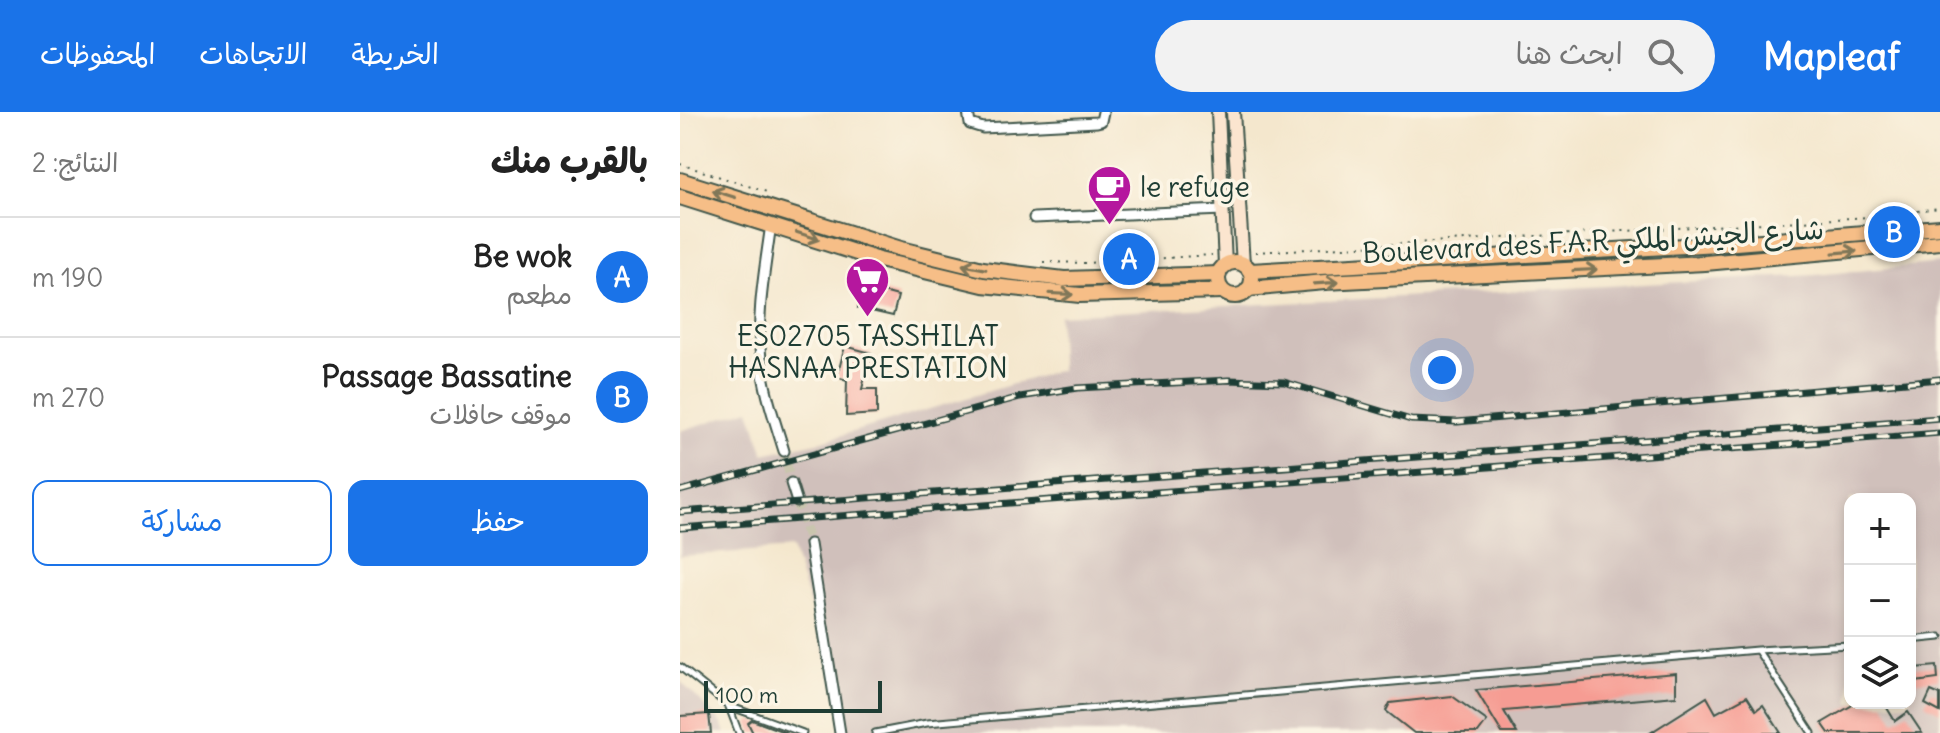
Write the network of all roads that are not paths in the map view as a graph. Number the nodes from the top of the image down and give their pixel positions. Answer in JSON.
{"nodes":[{"id":1,"x":968,"y":112,"type":"edge"},
{"id":2,"x":1103,"y":112,"type":"edge"},
{"id":3,"x":1218,"y":112,"type":"edge"},
{"id":4,"x":1233,"y":112,"type":"edge"},
{"id":5,"x":680,"y":180,"type":"edge"},
{"id":6,"x":680,"y":197,"type":"edge"},
{"id":7,"x":1223,"y":210,"type":"junction"},
{"id":8,"x":1034,"y":218,"type":"dead end"},
{"id":9,"x":771,"y":224,"type":"junction"},
{"id":10,"x":1940,"y":227,"type":"edge"},
{"id":11,"x":1940,"y":242,"type":"edge"},
{"id":12,"x":1245,"y":263,"type":"junction"},
{"id":13,"x":1223,"y":264,"type":"junction"},
{"id":14,"x":1248,"y":289,"type":"junction"},
{"id":15,"x":1222,"y":291,"type":"junction"},
{"id":16,"x":784,"y":451,"type":"tunnel mouth"},
{"id":17,"x":791,"y":483,"type":"tunnel mouth"},
{"id":18,"x":797,"y":502,"type":"tunnel mouth"},
{"id":19,"x":810,"y":544,"type":"tunnel mouth"},
{"id":20,"x":1940,"y":637,"type":"edge"},
{"id":21,"x":1916,"y":639,"type":"edge"},
{"id":22,"x":1844,"y":645,"type":"edge"},
{"id":23,"x":1757,"y":650,"type":"junction"},
{"id":24,"x":680,"y":667,"type":"edge"},
{"id":25,"x":729,"y":706,"type":"junction"},
{"id":26,"x":739,"y":733,"type":"edge"},
{"id":27,"x":803,"y":733,"type":"edge"},
{"id":28,"x":840,"y":733,"type":"edge"},
{"id":29,"x":875,"y":733,"type":"edge"},
{"id":30,"x":1812,"y":733,"type":"edge"}],
"edges":[{"from":1,"to":2,"type":"street"},
{"from":3,"to":7,"type":"main road"},
{"from":4,"to":12,"type":"main road"},
{"from":13,"to":5,"type":"main road","name":"Boulevard des F.A.R شارع الجيش الملكي","one_way":true},
{"from":6,"to":9,"type":"main road","name":"Boulevard des F.A.R شارع الجيش الملكي"},
{"from":7,"to":8,"type":"street"},
{"from":7,"to":13,"type":"main road"},
{"from":9,"to":15,"type":"main road","name":"Boulevard des F.A.R شارع الجيش الملكي","one_way":true},
{"from":9,"to":16,"type":"street"},
{"from":10,"to":12,"type":"main road","name":"Boulevard des F.A.R شارع الجيش الملكي"},
{"from":14,"to":11,"type":"main road","name":"Boulevard des F.A.R شارع الجيش الملكي","one_way":true},
{"from":12,"to":13,"type":"main road","name":"Boulevard des F.A.R شارع الجيش الملكي"},
{"from":12,"to":14,"type":"main road"},
{"from":13,"to":15,"type":"main road"},
{"from":14,"to":15,"type":"main road","name":"Boulevard des F.A.R شارع الجيش الملكي"},
{"from":17,"to":18,"type":"street"},
{"from":19,"to":28,"type":"street"},
{"from":20,"to":21,"type":"lane"},
{"from":22,"to":23,"type":"lane"},
{"from":23,"to":29,"type":"lane"},
{"from":23,"to":30,"type":"lane"},
{"from":24,"to":25,"type":"lane"},
{"from":25,"to":26,"type":"lane"},
{"from":25,"to":27,"type":"lane"}]}
